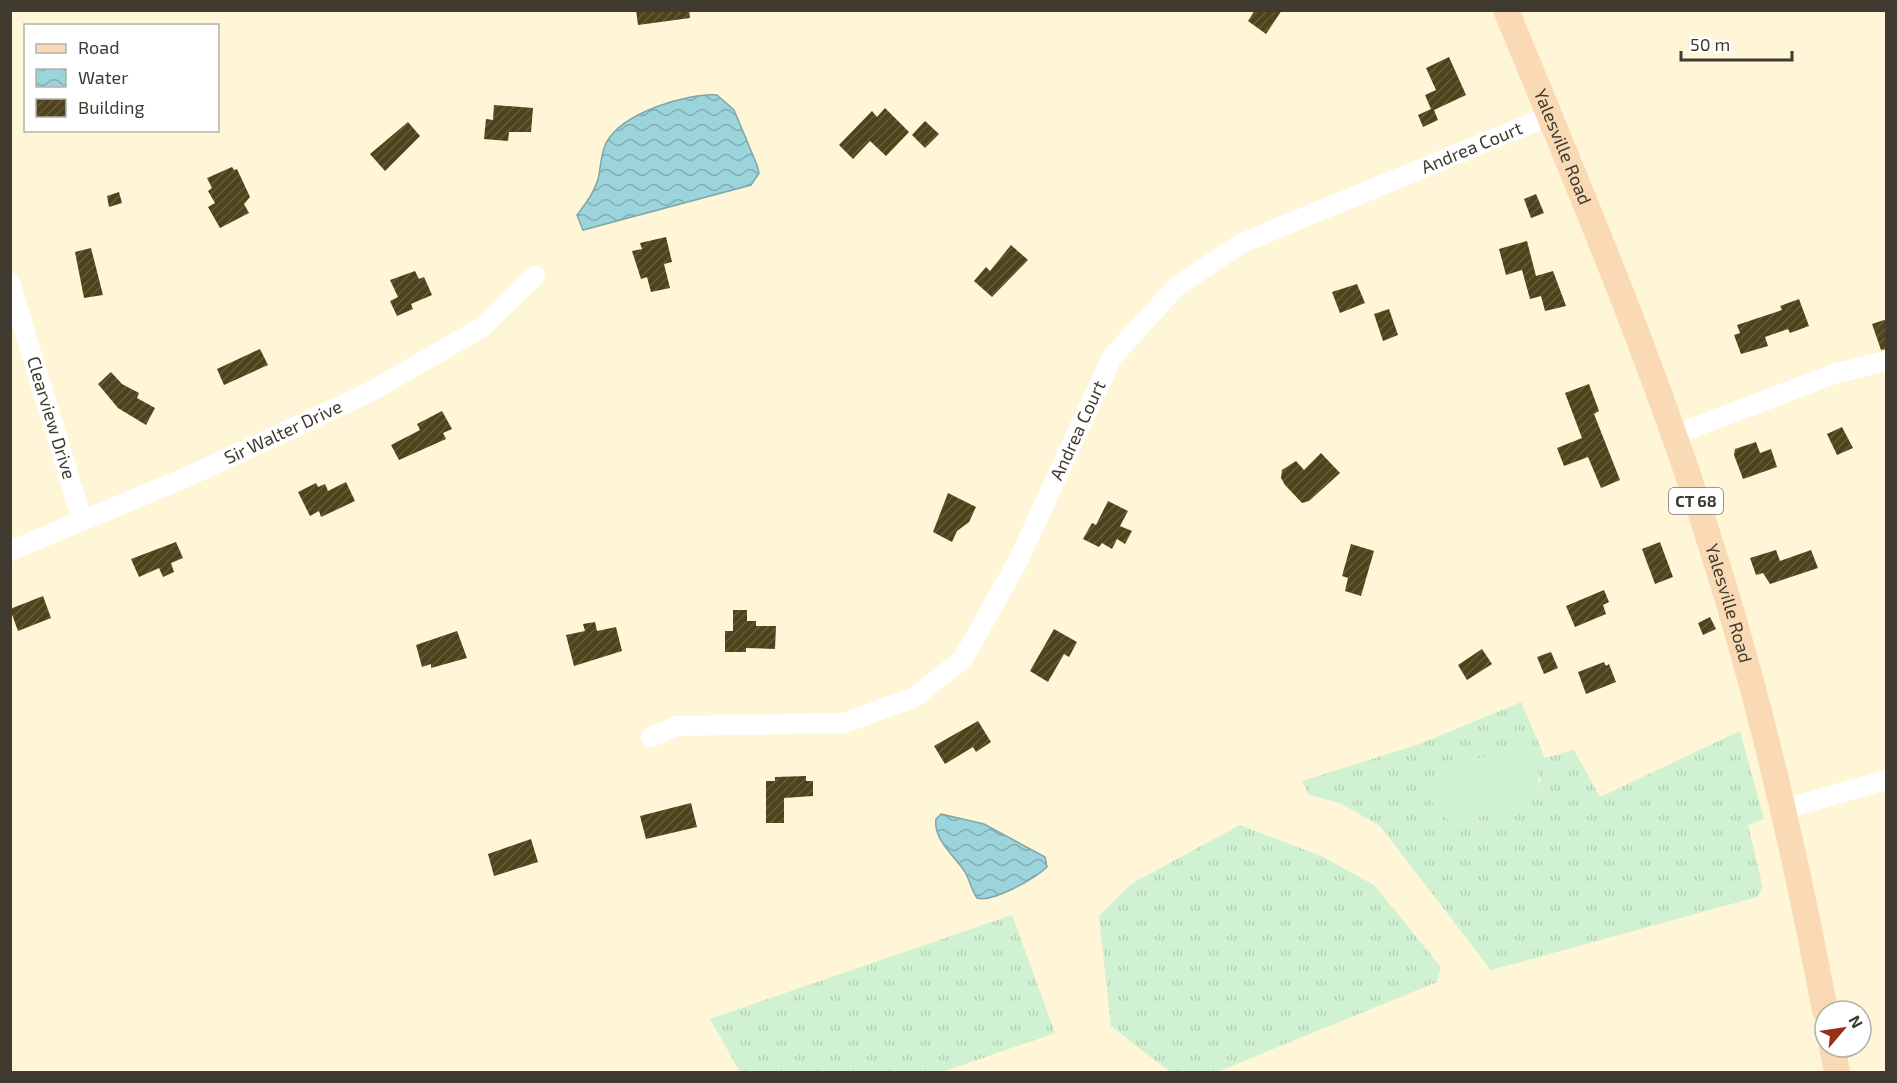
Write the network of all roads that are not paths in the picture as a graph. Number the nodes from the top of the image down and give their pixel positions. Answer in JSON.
{"nodes":[{"id":1,"x":1506,"y":10,"type":"edge"},
{"id":2,"x":1549,"y":116,"type":"junction"},
{"id":3,"x":535,"y":276,"type":"dead end"},
{"id":4,"x":10,"y":283,"type":"edge"},
{"id":5,"x":1887,"y":362,"type":"edge"},
{"id":6,"x":1674,"y":435,"type":"junction"},
{"id":7,"x":82,"y":520,"type":"junction"},
{"id":8,"x":10,"y":551,"type":"edge"},
{"id":9,"x":651,"y":736,"type":"dead end"},
{"id":10,"x":1887,"y":780,"type":"edge"},
{"id":11,"x":1784,"y":809,"type":"junction"},
{"id":12,"x":1824,"y":999,"type":"edge"}],
"edges":[{"from":1,"to":2,"type":"main road","name":"Yalesville Road","number":"CT 68"},
{"from":2,"to":6,"type":"main road","name":"Yalesville Road","number":"CT 68"},
{"from":2,"to":9,"type":"street","name":"Andrea Court"},
{"from":3,"to":7,"type":"street","name":"Sir Walter Drive"},
{"from":4,"to":7,"type":"street","name":"Clearview Drive"},
{"from":5,"to":6,"type":"street"},
{"from":6,"to":11,"type":"main road","name":"Yalesville Road","number":"CT 68"},
{"from":7,"to":8,"type":"street","name":"Sir Walter Drive"},
{"from":10,"to":11,"type":"street"},
{"from":11,"to":12,"type":"main road","name":"Yalesville Road","number":"CT 68"}]}
